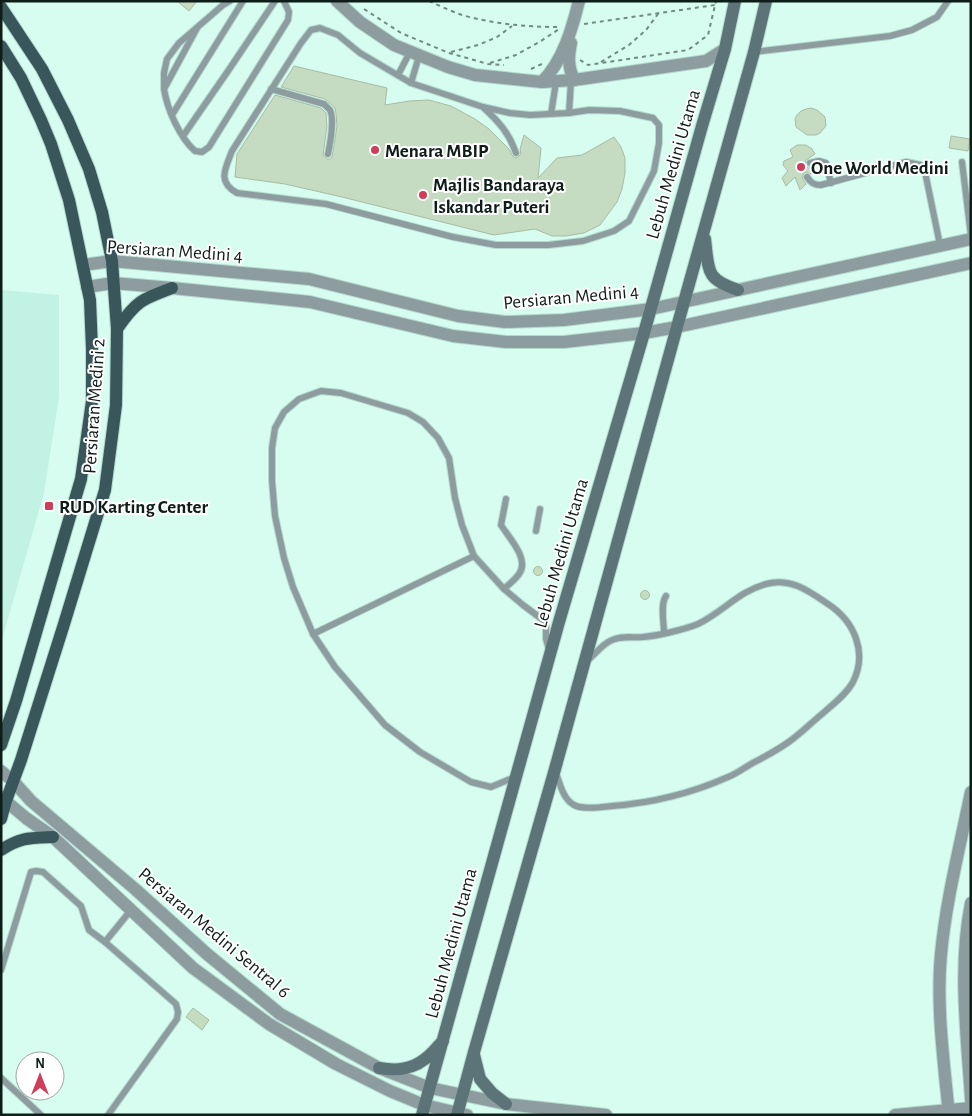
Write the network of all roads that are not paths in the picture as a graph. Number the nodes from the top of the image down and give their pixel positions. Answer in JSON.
{"nodes":[{"id":1,"x":230,"y":1,"type":"edge"},
{"id":2,"x":243,"y":1,"type":"edge"},
{"id":3,"x":275,"y":1,"type":"edge"},
{"id":4,"x":284,"y":1,"type":"edge"},
{"id":5,"x":337,"y":1,"type":"edge"},
{"id":6,"x":580,"y":1,"type":"edge"},
{"id":7,"x":735,"y":1,"type":"edge"},
{"id":8,"x":766,"y":1,"type":"edge"},
{"id":9,"x":948,"y":1,"type":"edge"},
{"id":10,"x":1,"y":7,"type":"edge"},
{"id":11,"x":579,"y":22,"type":"junction"},
{"id":12,"x":197,"y":28,"type":"junction"},
{"id":13,"x":1,"y":46,"type":"edge"},
{"id":14,"x":726,"y":49,"type":"junction"},
{"id":15,"x":754,"y":52,"type":"junction"},
{"id":16,"x":414,"y":54,"type":"junction"},
{"id":17,"x":398,"y":75,"type":"junction"},
{"id":18,"x":573,"y":81,"type":"junction"},
{"id":19,"x":411,"y":82,"type":"junction"},
{"id":20,"x":542,"y":82,"type":"junction"},
{"id":21,"x":556,"y":82,"type":"junction"},
{"id":22,"x":164,"y":89,"type":"junction"},
{"id":23,"x":271,"y":89,"type":"junction"},
{"id":24,"x":483,"y":107,"type":"junction"},
{"id":25,"x":551,"y":114,"type":"junction"},
{"id":26,"x":569,"y":114,"type":"junction"},
{"id":27,"x":172,"y":115,"type":"junction"},
{"id":28,"x":183,"y":136,"type":"junction"},
{"id":29,"x":516,"y":153,"type":"dead end"},
{"id":30,"x":328,"y":154,"type":"dead end"},
{"id":31,"x":962,"y":162,"type":"dead end"},
{"id":32,"x":810,"y":163,"type":"dead end"},
{"id":33,"x":807,"y":177,"type":"dead end"},
{"id":34,"x":831,"y":183,"type":"junction"},
{"id":35,"x":704,"y":232,"type":"junction"},
{"id":36,"x":971,"y":237,"type":"edge"},
{"id":37,"x":940,"y":245,"type":"junction"},
{"id":38,"x":112,"y":261,"type":"junction"},
{"id":39,"x":971,"y":262,"type":"edge"},
{"id":40,"x":83,"y":265,"type":"junction"},
{"id":41,"x":113,"y":284,"type":"junction"},
{"id":42,"x":87,"y":287,"type":"junction"},
{"id":43,"x":172,"y":288,"type":"junction"},
{"id":44,"x":738,"y":290,"type":"junction"},
{"id":45,"x":684,"y":301,"type":"junction"},
{"id":46,"x":651,"y":309,"type":"junction"},
{"id":47,"x":677,"y":327,"type":"junction"},
{"id":48,"x":117,"y":329,"type":"junction"},
{"id":49,"x":644,"y":333,"type":"junction"},
{"id":50,"x":506,"y":500,"type":"dead end"},
{"id":51,"x":540,"y":509,"type":"dead end"},
{"id":52,"x":536,"y":531,"type":"dead end"},
{"id":53,"x":474,"y":556,"type":"junction"},
{"id":54,"x":504,"y":588,"type":"junction"},
{"id":55,"x":666,"y":596,"type":"dead end"},
{"id":56,"x":664,"y":633,"type":"junction"},
{"id":57,"x":313,"y":634,"type":"junction"},
{"id":58,"x":550,"y":656,"type":"junction"},
{"id":59,"x":584,"y":664,"type":"junction"},
{"id":60,"x":16,"y":701,"type":"junction"},
{"id":61,"x":1,"y":716,"type":"edge"},
{"id":62,"x":1,"y":745,"type":"edge"},
{"id":63,"x":555,"y":769,"type":"junction"},
{"id":64,"x":1,"y":771,"type":"edge"},
{"id":65,"x":516,"y":776,"type":"junction"},
{"id":66,"x":14,"y":782,"type":"junction"},
{"id":67,"x":971,"y":792,"type":"edge"},
{"id":68,"x":4,"y":799,"type":"edge"},
{"id":69,"x":1,"y":819,"type":"edge"},
{"id":70,"x":52,"y":837,"type":"junction"},
{"id":71,"x":1,"y":850,"type":"edge"},
{"id":72,"x":971,"y":903,"type":"edge"},
{"id":73,"x":131,"y":910,"type":"junction"},
{"id":74,"x":105,"y":942,"type":"junction"},
{"id":75,"x":1,"y":970,"type":"edge"},
{"id":76,"x":443,"y":1041,"type":"junction"},
{"id":77,"x":474,"y":1052,"type":"junction"},
{"id":78,"x":378,"y":1068,"type":"junction"},
{"id":79,"x":1,"y":1078,"type":"edge"},
{"id":80,"x":430,"y":1088,"type":"junction"},
{"id":81,"x":463,"y":1095,"type":"junction"},
{"id":82,"x":971,"y":1100,"type":"edge"},
{"id":83,"x":506,"y":1104,"type":"junction"},
{"id":84,"x":971,"y":1108,"type":"edge"},
{"id":85,"x":423,"y":1110,"type":"edge"},
{"id":86,"x":949,"y":1112,"type":"edge"},
{"id":87,"x":461,"y":1114,"type":"edge"},
{"id":88,"x":41,"y":1115,"type":"edge"},
{"id":89,"x":108,"y":1115,"type":"edge"},
{"id":90,"x":606,"y":1115,"type":"edge"},
{"id":91,"x":896,"y":1115,"type":"edge"}],
"edges":[{"from":1,"to":12,"type":"lane"},
{"from":2,"to":27,"type":"lane"},
{"from":3,"to":28,"type":"lane"},
{"from":4,"to":28,"type":"lane"},
{"from":5,"to":16,"type":"street"},
{"from":6,"to":11,"type":"street"},
{"from":7,"to":14,"type":"main road","name":"Lebuh Medini Utama"},
{"from":8,"to":15,"type":"main road"},
{"from":9,"to":15,"type":"lane"},
{"from":10,"to":38,"type":"main road","name":"Persiaran Medini 2"},
{"from":11,"to":18,"type":"street"},
{"from":11,"to":20,"type":"street"},
{"from":12,"to":22,"type":"lane"},
{"from":12,"to":22,"type":"lane"},
{"from":13,"to":40,"type":"main road","name":"Persiaran Medini 2"},
{"from":14,"to":18,"type":"street"},
{"from":14,"to":46,"type":"main road","name":"Lebuh Medini Utama"},
{"from":15,"to":35,"type":"main road"},
{"from":16,"to":17,"type":"lane"},
{"from":16,"to":19,"type":"lane"},
{"from":16,"to":20,"type":"street"},
{"from":17,"to":19,"type":"lane"},
{"from":17,"to":23,"type":"lane"},
{"from":18,"to":21,"type":"street"},
{"from":18,"to":26,"type":"lane"},
{"from":19,"to":24,"type":"lane"},
{"from":20,"to":21,"type":"street"},
{"from":21,"to":25,"type":"lane"},
{"from":22,"to":27,"type":"lane"},
{"from":23,"to":26,"type":"lane"},
{"from":23,"to":30,"type":"lane"},
{"from":24,"to":25,"type":"lane"},
{"from":24,"to":29,"type":"lane"},
{"from":25,"to":26,"type":"lane"},
{"from":27,"to":28,"type":"lane"},
{"from":31,"to":36,"type":"lane"},
{"from":32,"to":34,"type":"lane"},
{"from":33,"to":34,"type":"lane"},
{"from":34,"to":37,"type":"lane"},
{"from":35,"to":44,"type":"main road"},
{"from":35,"to":45,"type":"main road"},
{"from":36,"to":37,"type":"street","name":"Persiaran Medini 4"},
{"from":37,"to":44,"type":"street","name":"Persiaran Medini 4"},
{"from":38,"to":40,"type":"street","name":"Persiaran Medini 4"},
{"from":38,"to":41,"type":"main road","name":"Persiaran Medini 2"},
{"from":38,"to":46,"type":"street","name":"Persiaran Medini 4"},
{"from":39,"to":47,"type":"street","name":"Persiaran Medini 4"},
{"from":40,"to":42,"type":"main road","name":"Persiaran Medini 2"},
{"from":41,"to":42,"type":"street","name":"Persiaran Medini 4"},
{"from":41,"to":43,"type":"street","name":"Persiaran Medini 4"},
{"from":41,"to":48,"type":"main road","name":"Persiaran Medini 2"},
{"from":42,"to":60,"type":"main road","name":"Persiaran Medini 2"},
{"from":43,"to":48,"type":"main road"},
{"from":43,"to":49,"type":"street","name":"Persiaran Medini 4"},
{"from":44,"to":45,"type":"street","name":"Persiaran Medini 4"},
{"from":45,"to":46,"type":"street","name":"Persiaran Medini 4"},
{"from":45,"to":47,"type":"main road"},
{"from":46,"to":49,"type":"main road","name":"Lebuh Medini Utama"},
{"from":47,"to":49,"type":"street","name":"Persiaran Medini 4"},
{"from":47,"to":59,"type":"main road"},
{"from":48,"to":66,"type":"main road","name":"Persiaran Medini 2"},
{"from":49,"to":58,"type":"main road","name":"Lebuh Medini Utama"},
{"from":50,"to":54,"type":"lane"},
{"from":51,"to":52,"type":"lane"},
{"from":53,"to":54,"type":"lane"},
{"from":53,"to":57,"type":"lane"},
{"from":53,"to":57,"type":"lane"},
{"from":54,"to":58,"type":"lane"},
{"from":55,"to":56,"type":"lane"},
{"from":56,"to":59,"type":"lane"},
{"from":56,"to":63,"type":"lane"},
{"from":57,"to":65,"type":"lane"},
{"from":58,"to":65,"type":"main road","name":"Lebuh Medini Utama"},
{"from":59,"to":63,"type":"main road"},
{"from":60,"to":61,"type":"main road"},
{"from":60,"to":62,"type":"main road","name":"Persiaran Medini 2"},
{"from":63,"to":77,"type":"main road"},
{"from":64,"to":66,"type":"street","name":"Persiaran Medini Sentral 6"},
{"from":65,"to":76,"type":"main road","name":"Lebuh Medini Utama"},
{"from":66,"to":68,"type":"main road","name":"Persiaran Medini 2"},
{"from":66,"to":78,"type":"street","name":"Persiaran Medini Sentral 6"},
{"from":67,"to":86,"type":"street"},
{"from":68,"to":69,"type":"main road","name":"Persiaran Medini 2"},
{"from":68,"to":70,"type":"street","name":"Persiaran Medini Sentral 6"},
{"from":70,"to":71,"type":"main road"},
{"from":70,"to":73,"type":"street","name":"Persiaran Medini Sentral 6"},
{"from":72,"to":82,"type":"street"},
{"from":73,"to":74,"type":"lane"},
{"from":73,"to":85,"type":"street","name":"Persiaran Medini Sentral 6"},
{"from":74,"to":75,"type":"lane"},
{"from":74,"to":89,"type":"lane"},
{"from":76,"to":78,"type":"main road"},
{"from":76,"to":80,"type":"main road","name":"Lebuh Medini Utama"},
{"from":77,"to":81,"type":"main road"},
{"from":77,"to":83,"type":"main road"},
{"from":78,"to":80,"type":"street","name":"Persiaran Medini Sentral 6"},
{"from":79,"to":88,"type":"lane"},
{"from":80,"to":81,"type":"street","name":"Persiaran Medini Sentral 6"},
{"from":80,"to":85,"type":"main road","name":"Lebuh Medini Utama"},
{"from":81,"to":83,"type":"street","name":"Persiaran Medini Sentral 6"},
{"from":81,"to":87,"type":"main road"},
{"from":83,"to":90,"type":"street","name":"Persiaran Medini Sentral 6"},
{"from":84,"to":86,"type":"street"},
{"from":85,"to":87,"type":"street","name":"Persiaran Medini Sentral 6"},
{"from":86,"to":91,"type":"street"}]}
